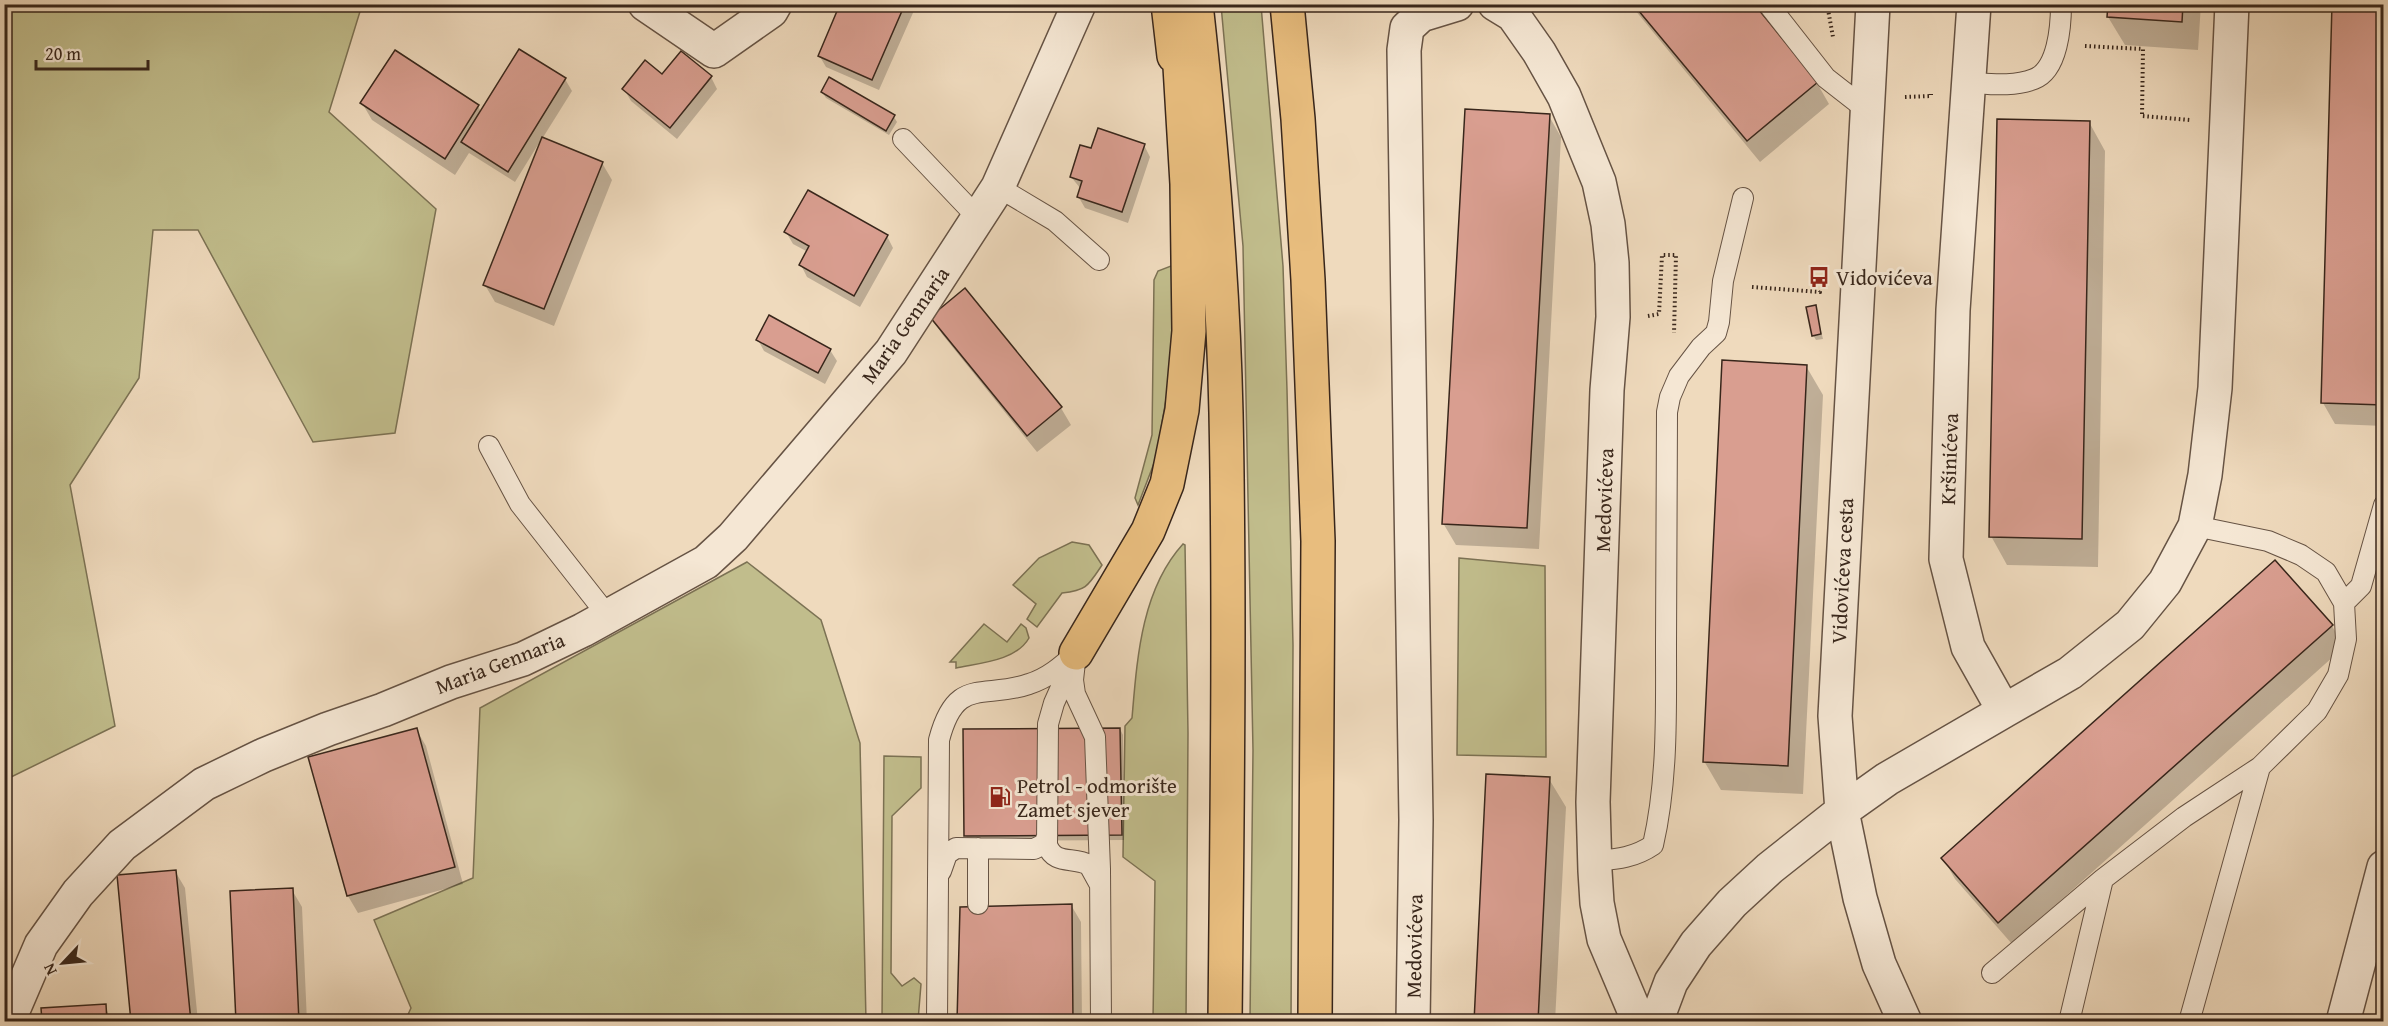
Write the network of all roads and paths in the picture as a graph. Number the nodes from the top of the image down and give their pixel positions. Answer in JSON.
{"nodes":[{"id":1,"x":645,"y":4,"type":"edge"},
{"id":2,"x":775,"y":4,"type":"edge"},
{"id":3,"x":1079,"y":4,"type":"edge"},
{"id":4,"x":1168,"y":4,"type":"edge"},
{"id":5,"x":1178,"y":4,"type":"edge"},
{"id":6,"x":1196,"y":4,"type":"edge"},
{"id":7,"x":1457,"y":4,"type":"edge"},
{"id":8,"x":1496,"y":4,"type":"edge"},
{"id":9,"x":1768,"y":4,"type":"edge"},
{"id":10,"x":1872,"y":4,"type":"edge"},
{"id":11,"x":1974,"y":4,"type":"edge"},
{"id":12,"x":2061,"y":4,"type":"edge"},
{"id":13,"x":2232,"y":4,"type":"edge"},
{"id":14,"x":1288,"y":7,"type":"edge"},
{"id":15,"x":2076,"y":46,"type":"dead end"},
{"id":16,"x":1970,"y":83,"type":"junction"},
{"id":17,"x":1932,"y":87,"type":"dead end"},
{"id":18,"x":1881,"y":103,"type":"junction"},
{"id":19,"x":2172,"y":118,"type":"dead end"},
{"id":20,"x":903,"y":139,"type":"dead end"},
{"id":21,"x":1185,"y":149,"type":"junction"},
{"id":22,"x":998,"y":187,"type":"junction"},
{"id":23,"x":1743,"y":198,"type":"dead end"},
{"id":24,"x":978,"y":218,"type":"junction"},
{"id":25,"x":1099,"y":260,"type":"dead end"},
{"id":26,"x":1768,"y":286,"type":"dead end"},
{"id":27,"x":1820,"y":292,"type":"dead end"},
{"id":28,"x":1674,"y":303,"type":"dead end"},
{"id":29,"x":1644,"y":316,"type":"dead end"},
{"id":30,"x":489,"y":446,"type":"dead end"},
{"id":31,"x":2384,"y":505,"type":"edge"},
{"id":32,"x":2195,"y":526,"type":"junction"},
{"id":33,"x":2344,"y":603,"type":"junction"},
{"id":34,"x":608,"y":616,"type":"junction"},
{"id":35,"x":1076,"y":653,"type":"junction"},
{"id":36,"x":2004,"y":711,"type":"junction"},
{"id":37,"x":2260,"y":767,"type":"junction"},
{"id":38,"x":1842,"y":811,"type":"junction"},
{"id":39,"x":1047,"y":837,"type":"junction"},
{"id":40,"x":978,"y":848,"type":"junction"},
{"id":41,"x":1594,"y":861,"type":"junction"},
{"id":42,"x":2384,"y":867,"type":"edge"},
{"id":43,"x":2103,"y":879,"type":"junction"},
{"id":44,"x":938,"y":887,"type":"junction"},
{"id":45,"x":1101,"y":888,"type":"junction"},
{"id":46,"x":978,"y":904,"type":"dead end"},
{"id":47,"x":1992,"y":973,"type":"dead end"},
{"id":48,"x":8,"y":1022,"type":"edge"},
{"id":49,"x":937,"y":1022,"type":"edge"},
{"id":50,"x":1101,"y":1022,"type":"edge"},
{"id":51,"x":1225,"y":1022,"type":"edge"},
{"id":52,"x":1315,"y":1022,"type":"edge"},
{"id":53,"x":1413,"y":1022,"type":"edge"},
{"id":54,"x":1639,"y":1022,"type":"edge"},
{"id":55,"x":1656,"y":1022,"type":"edge"},
{"id":56,"x":1905,"y":1022,"type":"edge"},
{"id":57,"x":2069,"y":1022,"type":"edge"},
{"id":58,"x":2189,"y":1022,"type":"edge"},
{"id":59,"x":2343,"y":1022,"type":"edge"}],
"edges":[{"from":1,"to":2,"type":"street"},
{"from":3,"to":22,"type":"street","name":"Maria Gennaria"},
{"from":4,"to":21,"type":"highway"},
{"from":5,"to":21,"type":"highway"},
{"from":6,"to":51,"type":"highway"},
{"from":7,"to":53,"type":"street","name":"Medovićeva"},
{"from":8,"to":41,"type":"street","name":"Medovićeva"},
{"from":9,"to":18,"type":"lane"},
{"from":10,"to":18,"type":"street","name":"Vidovićeva cesta"},
{"from":11,"to":16,"type":"street","name":"Kršinićeva"},
{"from":12,"to":16,"type":"lane"},
{"from":13,"to":32,"type":"street"},
{"from":14,"to":52,"type":"highway"},
{"from":15,"to":19,"type":"path"},
{"from":16,"to":36,"type":"street","name":"Kršinićeva"},
{"from":17,"to":18,"type":"path"},
{"from":18,"to":38,"type":"street","name":"Vidovićeva cesta"},
{"from":20,"to":24,"type":"lane"},
{"from":21,"to":35,"type":"highway"},
{"from":22,"to":24,"type":"street","name":"Maria Gennaria"},
{"from":22,"to":25,"type":"lane"},
{"from":23,"to":41,"type":"lane"},
{"from":24,"to":34,"type":"street","name":"Maria Gennaria"},
{"from":26,"to":27,"type":"path"},
{"from":28,"to":29,"type":"path"},
{"from":30,"to":34,"type":"lane"},
{"from":31,"to":33,"type":"lane"},
{"from":32,"to":33,"type":"lane"},
{"from":32,"to":36,"type":"street"},
{"from":33,"to":37,"type":"lane"},
{"from":34,"to":48,"type":"street","name":"Maria Gennaria"},
{"from":35,"to":39,"type":"lane"},
{"from":35,"to":44,"type":"lane"},
{"from":35,"to":45,"type":"lane"},
{"from":36,"to":38,"type":"street"},
{"from":37,"to":43,"type":"lane"},
{"from":37,"to":58,"type":"lane"},
{"from":38,"to":55,"type":"street"},
{"from":38,"to":56,"type":"street","name":"Vidovićeva cesta"},
{"from":39,"to":40,"type":"lane"},
{"from":39,"to":45,"type":"lane"},
{"from":40,"to":44,"type":"lane"},
{"from":40,"to":46,"type":"lane"},
{"from":41,"to":54,"type":"street","name":"Medovićeva"},
{"from":42,"to":59,"type":"street"},
{"from":43,"to":47,"type":"lane"},
{"from":43,"to":57,"type":"lane"},
{"from":44,"to":49,"type":"lane"},
{"from":45,"to":50,"type":"lane"}]}
